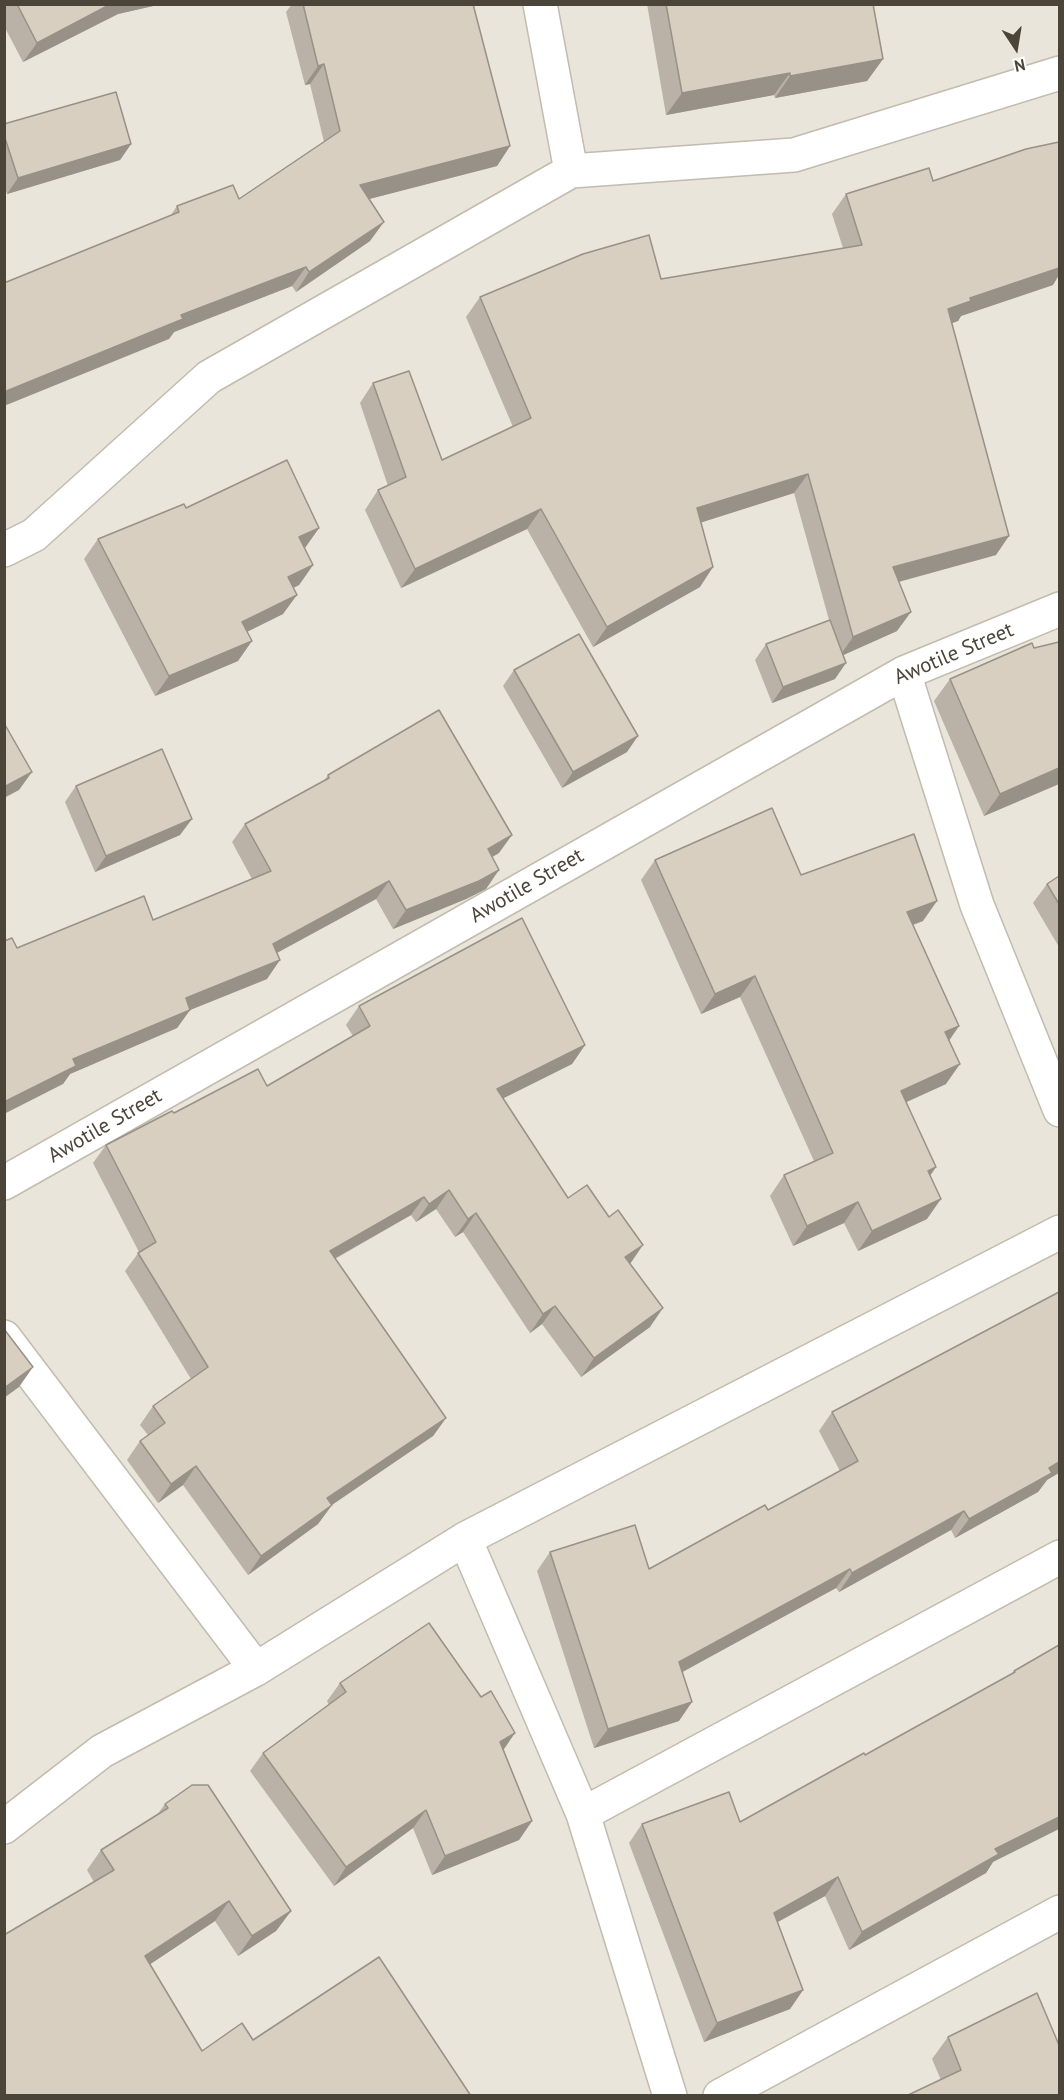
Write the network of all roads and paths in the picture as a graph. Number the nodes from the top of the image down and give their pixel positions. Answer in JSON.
{"nodes":[{"id":1,"x":540,"y":4,"type":"edge"},
{"id":2,"x":1059,"y":73,"type":"edge"},
{"id":3,"x":571,"y":171,"type":"junction"},
{"id":4,"x":4,"y":550,"type":"edge"},
{"id":5,"x":1059,"y":609,"type":"edge"},
{"id":6,"x":904,"y":673,"type":"junction"},
{"id":7,"x":1059,"y":1110,"type":"edge"},
{"id":8,"x":4,"y":1183,"type":"edge"},
{"id":9,"x":1059,"y":1232,"type":"edge"},
{"id":10,"x":4,"y":1337,"type":"edge"},
{"id":11,"x":465,"y":1539,"type":"junction"},
{"id":12,"x":1059,"y":1557,"type":"edge"},
{"id":13,"x":256,"y":1669,"type":"junction"},
{"id":14,"x":583,"y":1814,"type":"junction"},
{"id":15,"x":4,"y":1827,"type":"edge"},
{"id":16,"x":1059,"y":1912,"type":"edge"},
{"id":17,"x":670,"y":2096,"type":"edge"},
{"id":18,"x":720,"y":2096,"type":"edge"}],
"edges":[{"from":1,"to":3,"type":"street"},
{"from":2,"to":3,"type":"street"},
{"from":3,"to":4,"type":"street"},
{"from":5,"to":6,"type":"street","name":"Awotile Street"},
{"from":6,"to":7,"type":"street"},
{"from":6,"to":8,"type":"street","name":"Awotile Street"},
{"from":9,"to":11,"type":"street"},
{"from":10,"to":13,"type":"street"},
{"from":11,"to":13,"type":"street"},
{"from":11,"to":14,"type":"street"},
{"from":12,"to":14,"type":"street"},
{"from":13,"to":15,"type":"street"},
{"from":14,"to":17,"type":"street"},
{"from":16,"to":18,"type":"street"}]}
